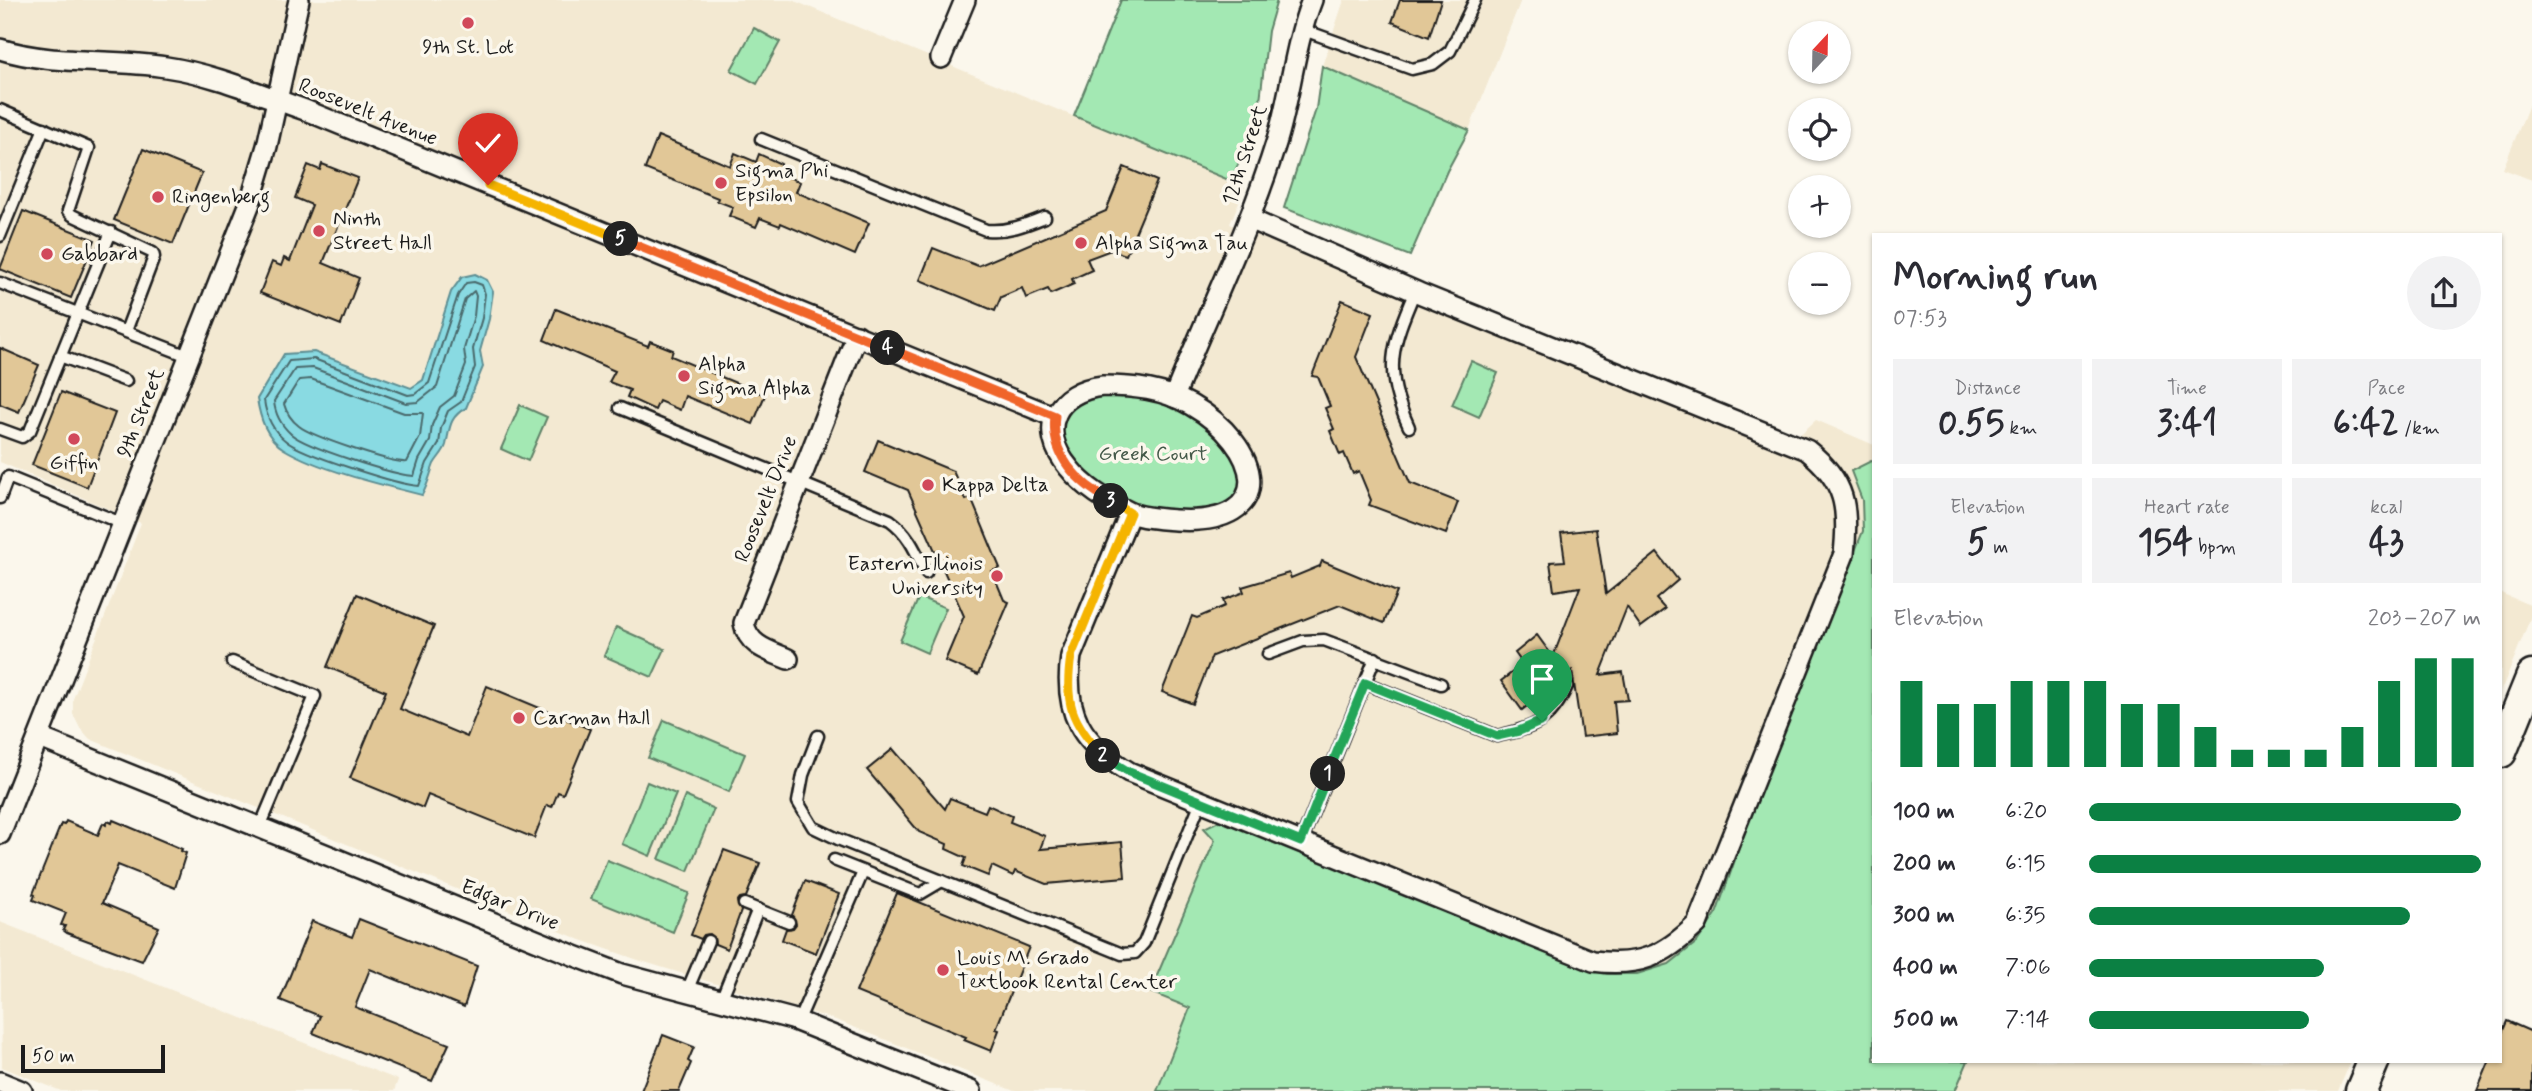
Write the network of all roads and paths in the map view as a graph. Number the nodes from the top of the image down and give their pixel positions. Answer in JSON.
{"nodes":[{"id":1,"x":299,"y":0,"type":"edge"},
{"id":2,"x":965,"y":0,"type":"edge"},
{"id":3,"x":1312,"y":0,"type":"edge"},
{"id":4,"x":1475,"y":0,"type":"edge"},
{"id":5,"x":1301,"y":29,"type":"junction"},
{"id":6,"x":0,"y":49,"type":"edge"},
{"id":7,"x":941,"y":58,"type":"dead end"},
{"id":8,"x":278,"y":100,"type":"junction"},
{"id":9,"x":0,"y":110,"type":"edge"},
{"id":10,"x":44,"y":128,"type":"junction"},
{"id":11,"x":761,"y":139,"type":"dead end"},
{"id":12,"x":1045,"y":217,"type":"dead end"},
{"id":13,"x":1249,"y":219,"type":"junction"},
{"id":14,"x":111,"y":232,"type":"junction"},
{"id":15,"x":0,"y":236,"type":"edge"},
{"id":16,"x":0,"y":283,"type":"edge"},
{"id":17,"x":1415,"y":291,"type":"junction"},
{"id":18,"x":78,"y":312,"type":"junction"},
{"id":19,"x":126,"y":331,"type":"junction"},
{"id":20,"x":857,"y":335,"type":"junction"},
{"id":21,"x":60,"y":356,"type":"junction"},
{"id":22,"x":188,"y":356,"type":"junction"},
{"id":23,"x":126,"y":381,"type":"dead end"},
{"id":24,"x":1174,"y":397,"type":"junction"},
{"id":25,"x":620,"y":408,"type":"dead end"},
{"id":26,"x":1055,"y":416,"type":"junction"},
{"id":27,"x":1409,"y":427,"type":"dead end"},
{"id":28,"x":0,"y":429,"type":"edge"},
{"id":29,"x":799,"y":481,"type":"junction"},
{"id":30,"x":0,"y":498,"type":"edge"},
{"id":31,"x":1130,"y":513,"type":"junction"},
{"id":32,"x":121,"y":523,"type":"junction"},
{"id":33,"x":926,"y":573,"type":"dead end"},
{"id":34,"x":1268,"y":654,"type":"dead end"},
{"id":35,"x":1375,"y":658,"type":"junction"},
{"id":36,"x":789,"y":659,"type":"dead end"},
{"id":37,"x":232,"y":662,"type":"dead end"},
{"id":38,"x":2532,"y":676,"type":"edge"},
{"id":39,"x":1365,"y":683,"type":"junction"},
{"id":40,"x":1441,"y":684,"type":"dead end"},
{"id":41,"x":1567,"y":686,"type":"dead end"},
{"id":42,"x":2524,"y":717,"type":"edge"},
{"id":43,"x":818,"y":736,"type":"dead end"},
{"id":44,"x":40,"y":738,"type":"junction"},
{"id":45,"x":2502,"y":750,"type":"edge"},
{"id":46,"x":1201,"y":801,"type":"junction"},
{"id":47,"x":260,"y":827,"type":"junction"},
{"id":48,"x":0,"y":834,"type":"edge"},
{"id":49,"x":1301,"y":842,"type":"junction"},
{"id":50,"x":834,"y":860,"type":"dead end"},
{"id":51,"x":863,"y":872,"type":"junction"},
{"id":52,"x":942,"y":881,"type":"junction"},
{"id":53,"x":744,"y":904,"type":"dead end"},
{"id":54,"x":758,"y":909,"type":"junction"},
{"id":55,"x":789,"y":922,"type":"dead end"},
{"id":56,"x":708,"y":941,"type":"dead end"},
{"id":57,"x":687,"y":991,"type":"junction"},
{"id":58,"x":721,"y":1000,"type":"junction"},
{"id":59,"x":798,"y":1022,"type":"junction"},
{"id":60,"x":2373,"y":1063,"type":"edge"},
{"id":61,"x":0,"y":1082,"type":"edge"},
{"id":62,"x":22,"y":1091,"type":"edge"},
{"id":63,"x":971,"y":1091,"type":"edge"},
{"id":64,"x":2361,"y":1091,"type":"edge"}],
"edges":[{"from":1,"to":8,"type":"street","name":"9th Street"},
{"from":2,"to":7,"type":"street"},
{"from":3,"to":5,"type":"street","name":"12th Street"},
{"from":4,"to":5,"type":"lane"},
{"from":5,"to":13,"type":"street","name":"12th Street"},
{"from":6,"to":8,"type":"street","name":"Roosevelt Avenue"},
{"from":8,"to":20,"type":"street","name":"Roosevelt Avenue"},
{"from":8,"to":22,"type":"street","name":"9th Street"},
{"from":9,"to":10,"type":"lane"},
{"from":10,"to":14,"type":"lane"},
{"from":10,"to":15,"type":"lane"},
{"from":11,"to":12,"type":"lane"},
{"from":13,"to":17,"type":"street"},
{"from":13,"to":24,"type":"street","name":"12th Street"},
{"from":14,"to":18,"type":"lane"},
{"from":14,"to":19,"type":"lane"},
{"from":16,"to":18,"type":"lane"},
{"from":17,"to":27,"type":"lane"},
{"from":17,"to":49,"type":"street"},
{"from":18,"to":19,"type":"lane"},
{"from":18,"to":21,"type":"lane"},
{"from":19,"to":22,"type":"lane"},
{"from":20,"to":26,"type":"street","name":"Roosevelt Avenue"},
{"from":20,"to":29,"type":"street","name":"Roosevelt Drive"},
{"from":21,"to":23,"type":"lane"},
{"from":21,"to":28,"type":"lane"},
{"from":22,"to":32,"type":"street","name":"9th Street"},
{"from":24,"to":26,"type":"street"},
{"from":24,"to":31,"type":"street"},
{"from":25,"to":29,"type":"lane"},
{"from":26,"to":31,"type":"street"},
{"from":29,"to":33,"type":"lane"},
{"from":29,"to":36,"type":"street","name":"Roosevelt Drive"},
{"from":30,"to":32,"type":"lane"},
{"from":31,"to":46,"type":"street"},
{"from":32,"to":44,"type":"street","name":"9th Street"},
{"from":34,"to":35,"type":"lane"},
{"from":35,"to":39,"type":"lane"},
{"from":35,"to":40,"type":"lane"},
{"from":37,"to":47,"type":"lane"},
{"from":38,"to":42,"type":"main road"},
{"from":39,"to":41,"type":"lane"},
{"from":39,"to":49,"type":"lane"},
{"from":42,"to":45,"type":"main road"},
{"from":43,"to":52,"type":"lane"},
{"from":44,"to":47,"type":"street","name":"Edgar Drive"},
{"from":44,"to":48,"type":"street","name":"9th Street"},
{"from":46,"to":49,"type":"street"},
{"from":46,"to":52,"type":"lane"},
{"from":47,"to":57,"type":"street","name":"Edgar Drive"},
{"from":50,"to":51,"type":"lane"},
{"from":51,"to":52,"type":"lane"},
{"from":51,"to":59,"type":"lane"},
{"from":53,"to":54,"type":"lane"},
{"from":54,"to":55,"type":"lane"},
{"from":54,"to":58,"type":"lane"},
{"from":56,"to":57,"type":"lane"},
{"from":57,"to":58,"type":"street","name":"Edgar Drive"},
{"from":58,"to":59,"type":"street","name":"Edgar Drive"},
{"from":59,"to":63,"type":"street","name":"Edgar Drive"},
{"from":60,"to":64,"type":"main road"},
{"from":61,"to":62,"type":"street"}]}
